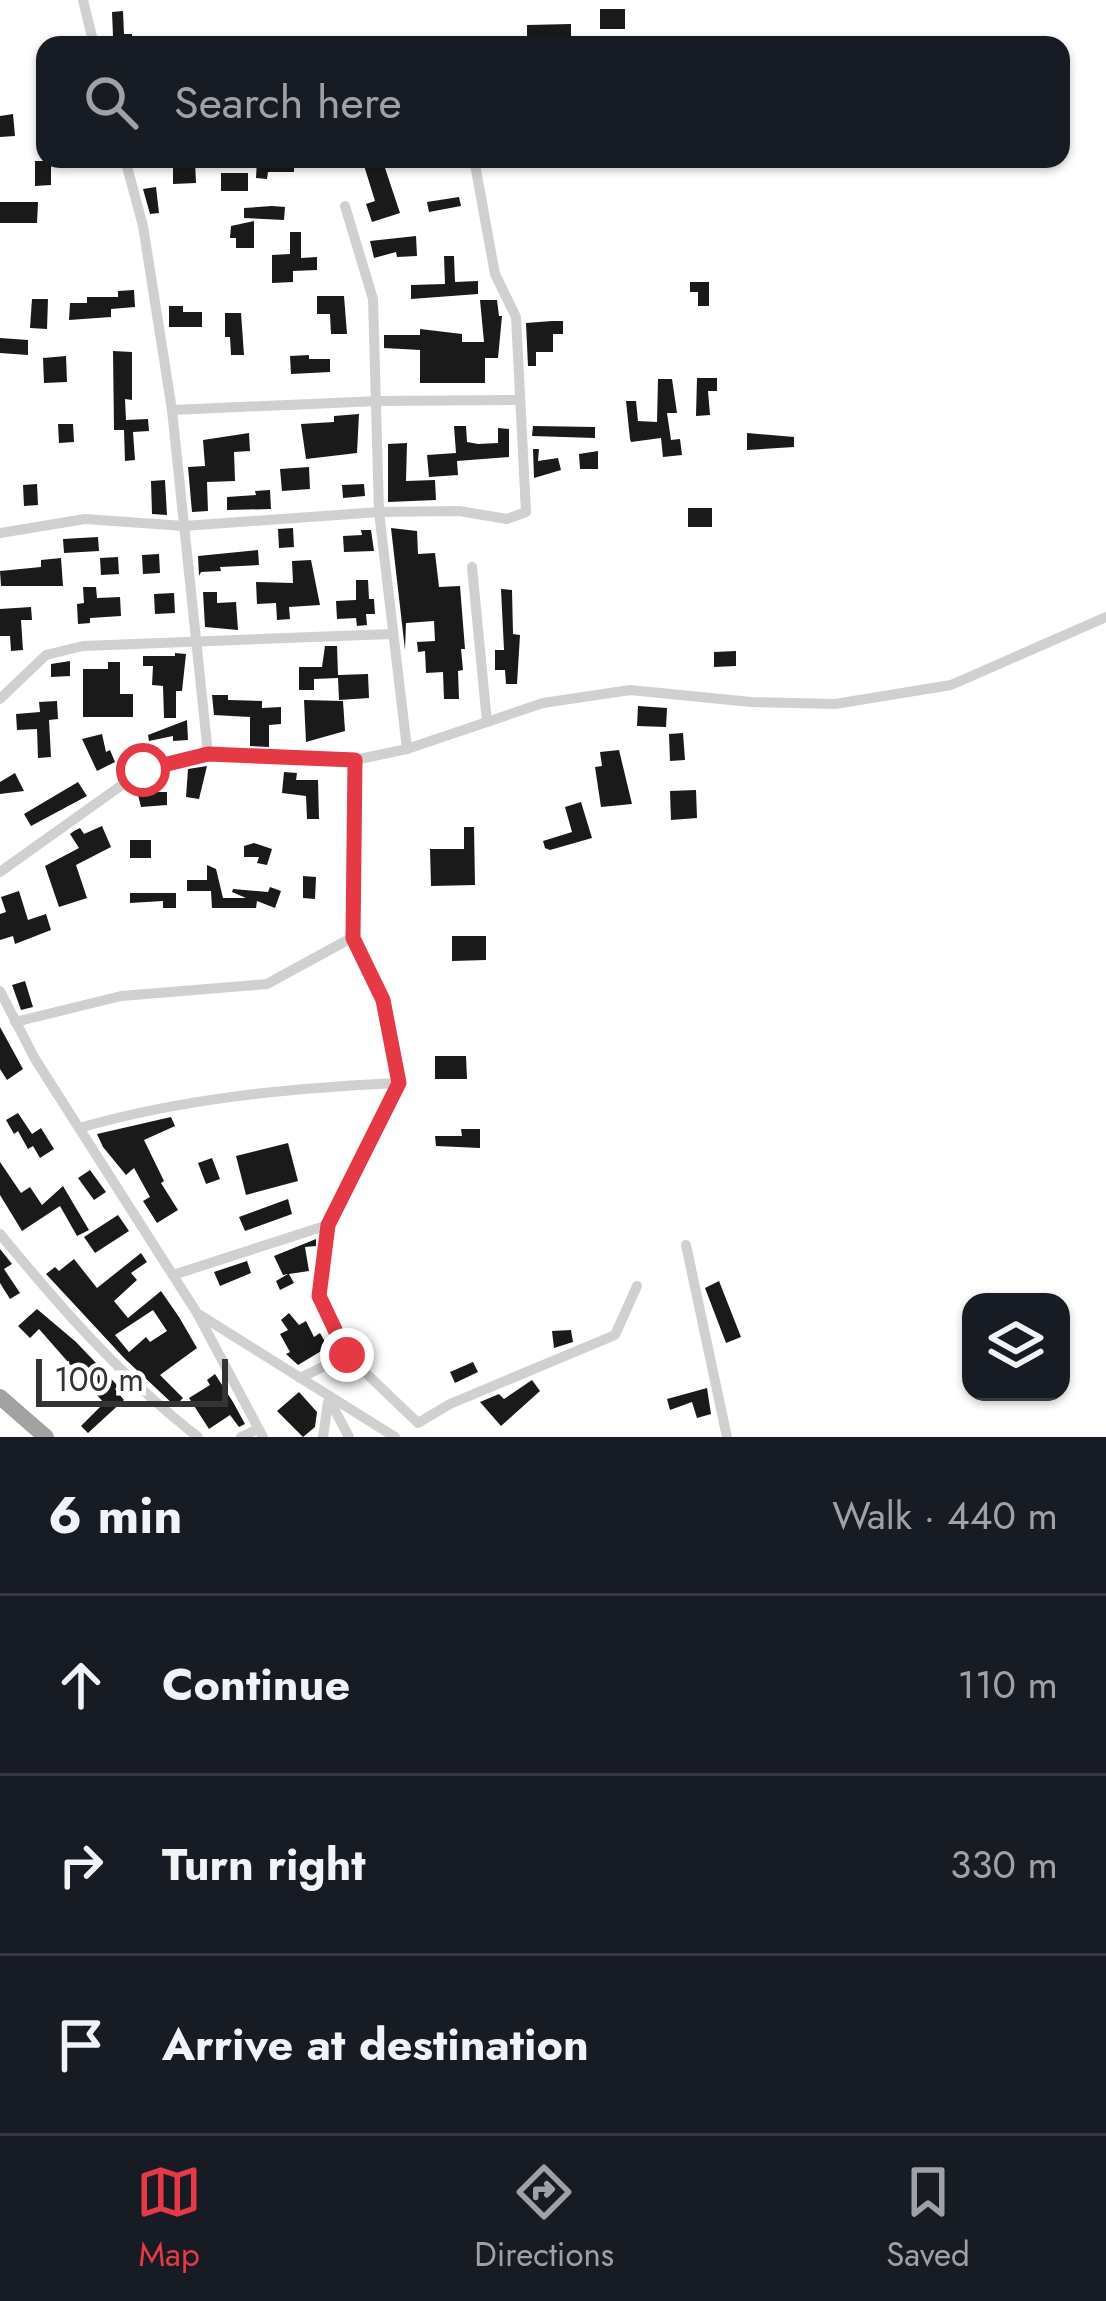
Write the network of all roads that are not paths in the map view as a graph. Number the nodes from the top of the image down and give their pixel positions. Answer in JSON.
{"nodes":[{"id":1,"x":83,"y":0,"type":"edge"},
{"id":2,"x":92,"y":36,"type":"edge"},
{"id":3,"x":127,"y":168,"type":"edge"},
{"id":4,"x":476,"y":168,"type":"edge"},
{"id":5,"x":345,"y":206,"type":"dead end"},
{"id":6,"x":378,"y":400,"type":"junction"},
{"id":7,"x":518,"y":400,"type":"junction"},
{"id":8,"x":172,"y":410,"type":"junction"},
{"id":9,"x":379,"y":512,"type":"junction"},
{"id":10,"x":184,"y":526,"type":"junction"},
{"id":11,"x":0,"y":533,"type":"edge"},
{"id":12,"x":472,"y":567,"type":"dead end"},
{"id":13,"x":1106,"y":617,"type":"edge"},
{"id":14,"x":391,"y":634,"type":"junction"},
{"id":15,"x":198,"y":642,"type":"junction"},
{"id":16,"x":0,"y":699,"type":"edge"},
{"id":17,"x":487,"y":722,"type":"junction"},
{"id":18,"x":407,"y":749,"type":"junction"},
{"id":19,"x":208,"y":754,"type":"junction"},
{"id":20,"x":355,"y":760,"type":"junction"},
{"id":21,"x":0,"y":872,"type":"edge"},
{"id":22,"x":353,"y":938,"type":"junction"},
{"id":23,"x":1,"y":996,"type":"edge"},
{"id":24,"x":15,"y":1022,"type":"junction"},
{"id":25,"x":399,"y":1083,"type":"junction"},
{"id":26,"x":79,"y":1128,"type":"junction"},
{"id":27,"x":328,"y":1225,"type":"junction"},
{"id":28,"x":0,"y":1234,"type":"edge"},
{"id":29,"x":686,"y":1245,"type":"dead end"},
{"id":30,"x":173,"y":1275,"type":"junction"},
{"id":31,"x":637,"y":1286,"type":"dead end"},
{"id":32,"x":197,"y":1313,"type":"junction"},
{"id":33,"x":347,"y":1355,"type":"junction"},
{"id":34,"x":300,"y":1378,"type":"junction"},
{"id":35,"x":0,"y":1396,"type":"edge"},
{"id":36,"x":328,"y":1399,"type":"junction"},
{"id":37,"x":418,"y":1424,"type":"junction"},
{"id":38,"x":260,"y":1433,"type":"edge"},
{"id":39,"x":46,"y":1437,"type":"edge"},
{"id":40,"x":198,"y":1437,"type":"edge"},
{"id":41,"x":241,"y":1437,"type":"edge"},
{"id":42,"x":323,"y":1437,"type":"edge"},
{"id":43,"x":350,"y":1437,"type":"edge"},
{"id":44,"x":395,"y":1437,"type":"edge"},
{"id":45,"x":427,"y":1437,"type":"edge"},
{"id":46,"x":727,"y":1437,"type":"edge"}],
"edges":[{"from":1,"to":2,"type":"street"},
{"from":3,"to":8,"type":"street"},
{"from":4,"to":7,"type":"street"},
{"from":5,"to":6,"type":"street"},
{"from":6,"to":7,"type":"street"},
{"from":6,"to":8,"type":"street"},
{"from":6,"to":9,"type":"street"},
{"from":7,"to":9,"type":"street"},
{"from":8,"to":10,"type":"street"},
{"from":9,"to":10,"type":"street"},
{"from":9,"to":14,"type":"street"},
{"from":10,"to":11,"type":"street"},
{"from":10,"to":15,"type":"street"},
{"from":12,"to":17,"type":"street"},
{"from":13,"to":17,"type":"street"},
{"from":14,"to":15,"type":"street"},
{"from":14,"to":18,"type":"street"},
{"from":15,"to":16,"type":"street"},
{"from":15,"to":19,"type":"street"},
{"from":17,"to":18,"type":"street"},
{"from":18,"to":20,"type":"street"},
{"from":19,"to":20,"type":"street"},
{"from":19,"to":21,"type":"street"},
{"from":20,"to":22,"type":"street"},
{"from":22,"to":24,"type":"street"},
{"from":22,"to":25,"type":"street"},
{"from":23,"to":24,"type":"street"},
{"from":24,"to":26,"type":"street"},
{"from":25,"to":26,"type":"street"},
{"from":25,"to":27,"type":"street"},
{"from":26,"to":30,"type":"street"},
{"from":27,"to":30,"type":"street"},
{"from":27,"to":33,"type":"street"},
{"from":28,"to":40,"type":"street"},
{"from":29,"to":46,"type":"street"},
{"from":30,"to":32,"type":"street"},
{"from":31,"to":37,"type":"street"},
{"from":32,"to":34,"type":"street"},
{"from":32,"to":38,"type":"street"},
{"from":33,"to":34,"type":"street"},
{"from":33,"to":37,"type":"street"},
{"from":34,"to":36,"type":"street"},
{"from":35,"to":39,"type":"highway"},
{"from":36,"to":42,"type":"street"},
{"from":36,"to":43,"type":"street"},
{"from":36,"to":44,"type":"street"},
{"from":37,"to":45,"type":"street"},
{"from":38,"to":41,"type":"street"}]}
